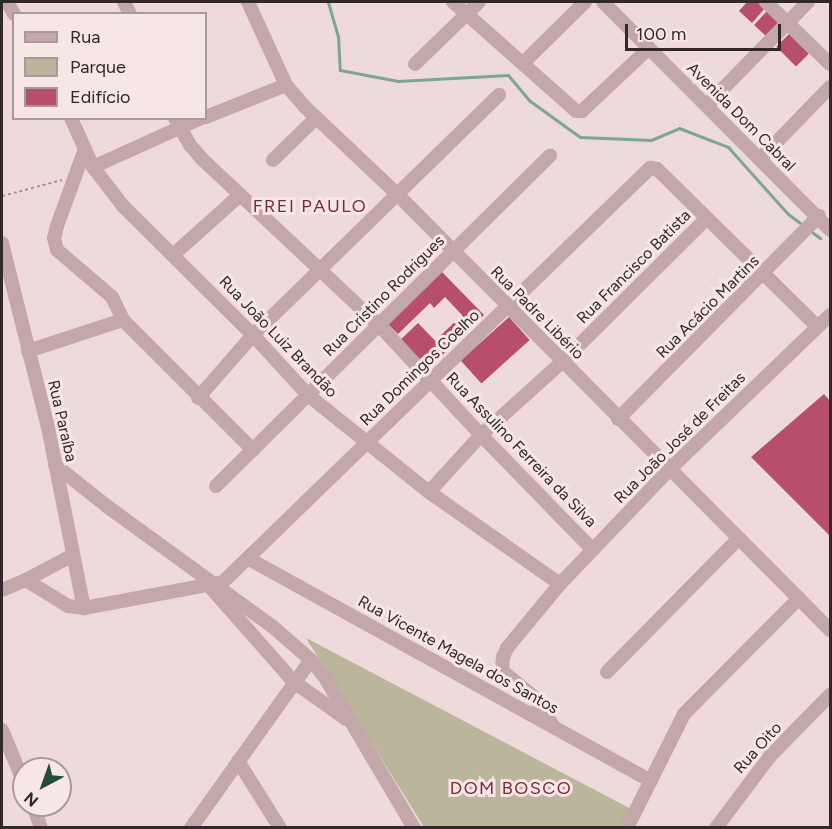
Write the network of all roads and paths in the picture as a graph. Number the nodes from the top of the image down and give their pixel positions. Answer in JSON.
{"nodes":[{"id":1,"x":248,"y":2,"type":"edge"},
{"id":2,"x":453,"y":2,"type":"edge"},
{"id":3,"x":479,"y":2,"type":"edge"},
{"id":4,"x":585,"y":2,"type":"edge"},
{"id":5,"x":603,"y":2,"type":"edge"},
{"id":6,"x":766,"y":2,"type":"edge"},
{"id":7,"x":808,"y":2,"type":"edge"},
{"id":8,"x":466,"y":15,"type":"junction"},
{"id":9,"x":786,"y":22,"type":"junction"},
{"id":10,"x":649,"y":48,"type":"junction"},
{"id":11,"x":523,"y":63,"type":"junction"},
{"id":12,"x":416,"y":64,"type":"dead end"},
{"id":13,"x":831,"y":64,"type":"edge"},
{"id":14,"x":286,"y":85,"type":"junction"},
{"id":15,"x":831,"y":87,"type":"edge"},
{"id":16,"x":499,"y":96,"type":"dead end"},
{"id":17,"x":707,"y":105,"type":"junction"},
{"id":18,"x":207,"y":117,"type":"edge"},
{"id":19,"x":316,"y":118,"type":"junction"},
{"id":20,"x":72,"y":120,"type":"edge"},
{"id":21,"x":177,"y":123,"type":"edge"},
{"id":22,"x":85,"y":149,"type":"junction"},
{"id":23,"x":550,"y":155,"type":"dead end"},
{"id":24,"x":760,"y":159,"type":"junction"},
{"id":25,"x":273,"y":160,"type":"dead end"},
{"id":26,"x":93,"y":167,"type":"junction"},
{"id":27,"x":75,"y":177,"type":"junction"},
{"id":28,"x":240,"y":195,"type":"junction"},
{"id":29,"x":2,"y":196,"type":"edge"},
{"id":30,"x":399,"y":196,"type":"junction"},
{"id":31,"x":707,"y":218,"type":"junction"},
{"id":32,"x":816,"y":220,"type":"junction"},
{"id":33,"x":831,"y":230,"type":"edge"},
{"id":34,"x":2,"y":243,"type":"edge"},
{"id":35,"x":452,"y":250,"type":"junction"},
{"id":36,"x":173,"y":255,"type":"junction"},
{"id":37,"x":319,"y":271,"type":"junction"},
{"id":38,"x":765,"y":273,"type":"junction"},
{"id":39,"x":507,"y":307,"type":"junction"},
{"id":40,"x":831,"y":315,"type":"edge"},
{"id":41,"x":123,"y":320,"type":"junction"},
{"id":42,"x":379,"y":325,"type":"junction"},
{"id":43,"x":817,"y":326,"type":"junction"},
{"id":44,"x":253,"y":334,"type":"junction"},
{"id":45,"x":28,"y":351,"type":"junction"},
{"id":46,"x":562,"y":362,"type":"junction"},
{"id":47,"x":432,"y":382,"type":"junction"},
{"id":48,"x":308,"y":396,"type":"junction"},
{"id":49,"x":198,"y":398,"type":"junction"},
{"id":50,"x":618,"y":419,"type":"junction"},
{"id":51,"x":481,"y":435,"type":"junction"},
{"id":52,"x":366,"y":444,"type":"junction"},
{"id":53,"x":252,"y":450,"type":"junction"},
{"id":54,"x":55,"y":465,"type":"junction"},
{"id":55,"x":670,"y":469,"type":"junction"},
{"id":56,"x":216,"y":486,"type":"dead end"},
{"id":57,"x":429,"y":492,"type":"junction"},
{"id":58,"x":739,"y":538,"type":"junction"},
{"id":59,"x":592,"y":549,"type":"junction"},
{"id":60,"x":73,"y":555,"type":"junction"},
{"id":61,"x":249,"y":559,"type":"junction"},
{"id":62,"x":26,"y":580,"type":"junction"},
{"id":63,"x":209,"y":582,"type":"junction"},
{"id":64,"x":560,"y":584,"type":"junction"},
{"id":65,"x":2,"y":590,"type":"edge"},
{"id":66,"x":799,"y":598,"type":"junction"},
{"id":67,"x":84,"y":608,"type":"junction"},
{"id":68,"x":263,"y":621,"type":"junction"},
{"id":69,"x":831,"y":630,"type":"edge"},
{"id":70,"x":252,"y":633,"type":"junction"},
{"id":71,"x":311,"y":660,"type":"junction"},
{"id":72,"x":607,"y":672,"type":"dead end"},
{"id":73,"x":294,"y":682,"type":"junction"},
{"id":74,"x":831,"y":695,"type":"edge"},
{"id":75,"x":350,"y":722,"type":"junction"},
{"id":76,"x":554,"y":727,"type":"junction"},
{"id":77,"x":2,"y":730,"type":"edge"},
{"id":78,"x":8,"y":759,"type":"edge"},
{"id":79,"x":238,"y":761,"type":"junction"},
{"id":80,"x":651,"y":781,"type":"junction"},
{"id":81,"x":191,"y":828,"type":"edge"},
{"id":82,"x":279,"y":828,"type":"edge"},
{"id":83,"x":414,"y":828,"type":"edge"},
{"id":84,"x":627,"y":828,"type":"edge"},
{"id":85,"x":716,"y":828,"type":"edge"}],
"edges":[{"from":1,"to":14,"type":"street","name":"Rua Padre Libério"},
{"from":2,"to":8,"type":"street"},
{"from":3,"to":8,"type":"street"},
{"from":4,"to":11,"type":"street"},
{"from":5,"to":10,"type":"street","name":"Avenida Dom Cabral"},
{"from":6,"to":9,"type":"street"},
{"from":7,"to":9,"type":"street"},
{"from":8,"to":11,"type":"street"},
{"from":8,"to":12,"type":"street"},
{"from":9,"to":13,"type":"street"},
{"from":9,"to":17,"type":"street"},
{"from":10,"to":11,"type":"street"},
{"from":10,"to":17,"type":"street","name":"Avenida Dom Cabral"},
{"from":14,"to":18,"type":"street"},
{"from":14,"to":19,"type":"street","name":"Rua Padre Libério"},
{"from":15,"to":24,"type":"street"},
{"from":16,"to":30,"type":"street"},
{"from":17,"to":24,"type":"street","name":"Avenida Dom Cabral"},
{"from":19,"to":25,"type":"street"},
{"from":19,"to":30,"type":"street","name":"Rua Padre Libério"},
{"from":20,"to":22,"type":"street","name":"Rua João Luiz Brandão"},
{"from":21,"to":26,"type":"street"},
{"from":21,"to":28,"type":"street","name":"Rua Assulino Ferreira da Silva"},
{"from":22,"to":26,"type":"street","name":"Rua João Luiz Brandão"},
{"from":22,"to":27,"type":"street"},
{"from":23,"to":35,"type":"street","name":"Rua Cristino Rodrigues"},
{"from":24,"to":32,"type":"street","name":"Avenida Dom Cabral"},
{"from":26,"to":36,"type":"street","name":"Rua João Luiz Brandão"},
{"from":27,"to":29,"type":"path"},
{"from":27,"to":41,"type":"street"},
{"from":28,"to":36,"type":"street"},
{"from":28,"to":37,"type":"street","name":"Rua Assulino Ferreira da Silva"},
{"from":30,"to":35,"type":"street","name":"Rua Padre Libério"},
{"from":30,"to":37,"type":"street"},
{"from":31,"to":38,"type":"street"},
{"from":31,"to":39,"type":"street","name":"Rua Domingos Coelho"},
{"from":31,"to":46,"type":"street","name":"Rua Francisco Batista"},
{"from":32,"to":33,"type":"street","name":"Avenida Dom Cabral"},
{"from":32,"to":38,"type":"street","name":"Rua Acácio Martins"},
{"from":34,"to":45,"type":"street","name":"Rua Paraíba"},
{"from":35,"to":39,"type":"street","name":"Rua Padre Libério"},
{"from":35,"to":42,"type":"street","name":"Rua Cristino Rodrigues"},
{"from":36,"to":44,"type":"street","name":"Rua João Luiz Brandão"},
{"from":37,"to":42,"type":"street","name":"Rua Assulino Ferreira da Silva"},
{"from":37,"to":44,"type":"street"},
{"from":38,"to":43,"type":"street"},
{"from":38,"to":50,"type":"street","name":"Rua Acácio Martins"},
{"from":39,"to":46,"type":"street","name":"Rua Padre Libério"},
{"from":39,"to":47,"type":"street","name":"Rua Domingos Coelho"},
{"from":40,"to":43,"type":"street","name":"Rua João José de Freitas"},
{"from":41,"to":45,"type":"street"},
{"from":41,"to":49,"type":"street"},
{"from":42,"to":47,"type":"street","name":"Rua Assulino Ferreira da Silva"},
{"from":42,"to":48,"type":"street","name":"Rua Cristino Rodrigues"},
{"from":43,"to":55,"type":"street","name":"Rua João José de Freitas"},
{"from":44,"to":48,"type":"street","name":"Rua João Luiz Brandão"},
{"from":44,"to":49,"type":"street"},
{"from":45,"to":54,"type":"street","name":"Rua Paraíba"},
{"from":46,"to":50,"type":"street","name":"Rua Padre Libério"},
{"from":46,"to":51,"type":"street","name":"Rua Francisco Batista"},
{"from":47,"to":51,"type":"street","name":"Rua Assulino Ferreira da Silva"},
{"from":47,"to":52,"type":"street","name":"Rua Domingos Coelho"},
{"from":48,"to":52,"type":"street","name":"Rua João Luiz Brandão"},
{"from":48,"to":53,"type":"street","name":"Rua Cristino Rodrigues"},
{"from":49,"to":53,"type":"street"},
{"from":50,"to":55,"type":"street","name":"Rua Padre Libério"},
{"from":51,"to":57,"type":"street","name":"Rua Francisco Batista"},
{"from":51,"to":59,"type":"street","name":"Rua Assulino Ferreira da Silva"},
{"from":52,"to":57,"type":"street","name":"Rua João Luiz Brandão"},
{"from":52,"to":61,"type":"street","name":"Rua Domingos Coelho"},
{"from":53,"to":56,"type":"street","name":"Rua Cristino Rodrigues"},
{"from":54,"to":60,"type":"street","name":"Rua Paraíba"},
{"from":54,"to":63,"type":"street"},
{"from":55,"to":58,"type":"street","name":"Rua Padre Libério"},
{"from":55,"to":59,"type":"street","name":"Rua João José de Freitas"},
{"from":57,"to":64,"type":"street","name":"Rua João Luiz Brandão"},
{"from":58,"to":66,"type":"street","name":"Rua Padre Libério"},
{"from":58,"to":72,"type":"street"},
{"from":59,"to":64,"type":"street","name":"Rua João José de Freitas"},
{"from":60,"to":62,"type":"street"},
{"from":60,"to":67,"type":"street","name":"Rua Paraíba"},
{"from":61,"to":63,"type":"street","name":"Rua Domingos Coelho"},
{"from":61,"to":76,"type":"street","name":"Rua Vicente Magela dos Santos"},
{"from":62,"to":65,"type":"street"},
{"from":62,"to":67,"type":"street"},
{"from":63,"to":67,"type":"street"},
{"from":63,"to":68,"type":"street"},
{"from":63,"to":70,"type":"street"},
{"from":64,"to":76,"type":"street","name":"Rua João José de Freitas"},
{"from":66,"to":69,"type":"street","name":"Rua Padre Libério"},
{"from":66,"to":80,"type":"street"},
{"from":68,"to":70,"type":"street"},
{"from":68,"to":71,"type":"street"},
{"from":70,"to":73,"type":"street"},
{"from":71,"to":73,"type":"street"},
{"from":71,"to":75,"type":"street"},
{"from":73,"to":75,"type":"street"},
{"from":73,"to":79,"type":"street"},
{"from":74,"to":85,"type":"street","name":"Rua Oito"},
{"from":75,"to":83,"type":"street"},
{"from":76,"to":80,"type":"street","name":"Rua Vicente Magela dos Santos"},
{"from":77,"to":78,"type":"street"},
{"from":79,"to":81,"type":"street"},
{"from":79,"to":82,"type":"street"},
{"from":80,"to":84,"type":"street"}]}
